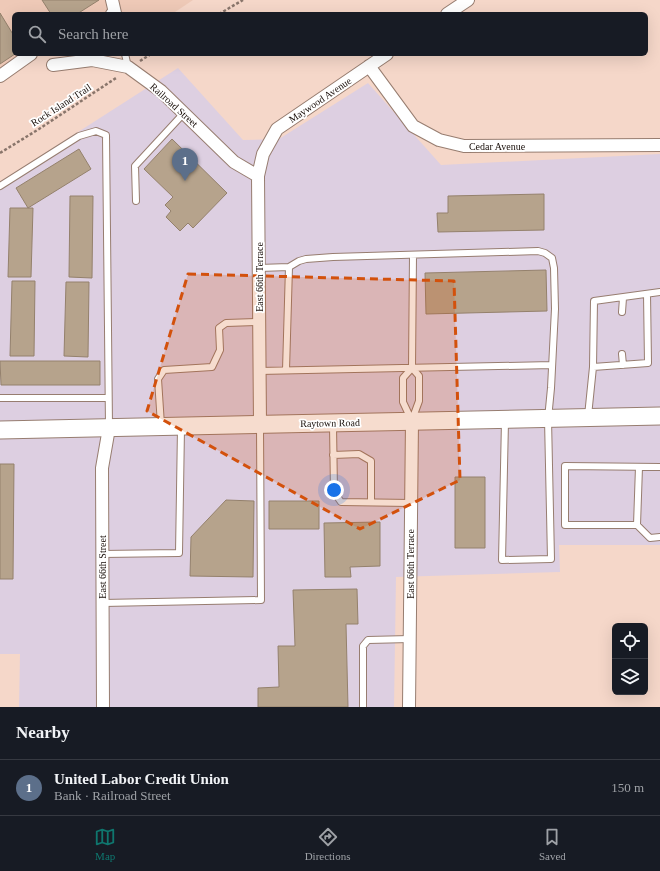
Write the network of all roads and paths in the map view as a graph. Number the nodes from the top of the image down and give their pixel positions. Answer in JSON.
{"nodes":[{"id":1,"x":112,"y":0,"type":"edge"},
{"id":2,"x":243,"y":0,"type":"edge"},
{"id":3,"x":468,"y":0,"type":"edge"},
{"id":4,"x":114,"y":12,"type":"edge"},
{"id":5,"x":222,"y":12,"type":"edge"},
{"id":6,"x":450,"y":12,"type":"edge"},
{"id":7,"x":28,"y":56,"type":"edge"},
{"id":8,"x":126,"y":56,"type":"edge"},
{"id":9,"x":384,"y":56,"type":"edge"},
{"id":10,"x":53,"y":65,"type":"dead end"},
{"id":11,"x":369,"y":66,"type":"junction"},
{"id":12,"x":129,"y":68,"type":"junction"},
{"id":13,"x":0,"y":76,"type":"edge"},
{"id":14,"x":184,"y":113,"type":"junction"},
{"id":15,"x":660,"y":145,"type":"edge"},
{"id":16,"x":0,"y":153,"type":"edge"},
{"id":17,"x":263,"y":154,"type":"joint"},
{"id":18,"x":258,"y":176,"type":"junction"},
{"id":19,"x":0,"y":186,"type":"edge"},
{"id":20,"x":136,"y":201,"type":"dead end"},
{"id":21,"x":413,"y":255,"type":"junction"},
{"id":22,"x":289,"y":267,"type":"junction"},
{"id":23,"x":259,"y":268,"type":"junction"},
{"id":24,"x":660,"y":292,"type":"edge"},
{"id":25,"x":647,"y":294,"type":"junction"},
{"id":26,"x":622,"y":298,"type":"junction"},
{"id":27,"x":622,"y":312,"type":"dead end"},
{"id":28,"x":259,"y":322,"type":"junction"},
{"id":29,"x":622,"y":354,"type":"dead end"},
{"id":30,"x":552,"y":365,"type":"junction"},
{"id":31,"x":622,"y":365,"type":"junction"},
{"id":32,"x":592,"y":367,"type":"junction"},
{"id":33,"x":412,"y":368,"type":"junction"},
{"id":34,"x":286,"y":370,"type":"junction"},
{"id":35,"x":259,"y":371,"type":"junction"},
{"id":36,"x":0,"y":398,"type":"edge"},
{"id":37,"x":108,"y":398,"type":"junction"},
{"id":38,"x":660,"y":416,"type":"edge"},
{"id":39,"x":588,"y":418,"type":"junction"},
{"id":40,"x":505,"y":419,"type":"junction"},
{"id":41,"x":548,"y":419,"type":"junction"},
{"id":42,"x":412,"y":421,"type":"junction"},
{"id":43,"x":333,"y":423,"type":"junction"},
{"id":44,"x":260,"y":424,"type":"junction"},
{"id":45,"x":161,"y":426,"type":"junction"},
{"id":46,"x":181,"y":426,"type":"junction"},
{"id":47,"x":109,"y":428,"type":"junction"},
{"id":48,"x":0,"y":430,"type":"edge"},
{"id":49,"x":333,"y":455,"type":"junction"},
{"id":50,"x":639,"y":467,"type":"junction"},
{"id":51,"x":660,"y":467,"type":"edge"},
{"id":52,"x":371,"y":502,"type":"junction"},
{"id":53,"x":411,"y":503,"type":"junction"},
{"id":54,"x":637,"y":525,"type":"junction"},
{"id":55,"x":660,"y":537,"type":"edge"},
{"id":56,"x":102,"y":554,"type":"junction"},
{"id":57,"x":103,"y":602,"type":"junction"},
{"id":58,"x":410,"y":639,"type":"junction"},
{"id":59,"x":103,"y":707,"type":"edge"},
{"id":60,"x":363,"y":707,"type":"edge"},
{"id":61,"x":409,"y":707,"type":"edge"}],
"edges":[{"from":1,"to":4,"type":"street"},
{"from":2,"to":5,"type":"path"},
{"from":3,"to":6,"type":"street"},
{"from":7,"to":13,"type":"street"},
{"from":8,"to":12,"type":"lane"},
{"from":9,"to":11,"type":"street","name":"Maywood Avenue"},
{"from":10,"to":12,"type":"street","name":"Railroad Street"},
{"from":11,"to":15,"type":"street","name":"Cedar Avenue"},
{"from":11,"to":17,"type":"street","name":"Maywood Avenue"},
{"from":12,"to":14,"type":"street","name":"Railroad Street"},
{"from":12,"to":16,"type":"path","name":"Rock Island Trail"},
{"from":14,"to":18,"type":"street","name":"Railroad Street"},
{"from":14,"to":20,"type":"lane"},
{"from":17,"to":18,"type":"street","name":"East 66th Terrace"},
{"from":18,"to":23,"type":"street","name":"East 66th Terrace"},
{"from":19,"to":37,"type":"lane"},
{"from":21,"to":22,"type":"lane"},
{"from":21,"to":30,"type":"lane"},
{"from":21,"to":33,"type":"lane"},
{"from":22,"to":23,"type":"lane"},
{"from":22,"to":34,"type":"lane"},
{"from":23,"to":28,"type":"street","name":"East 66th Terrace"},
{"from":24,"to":25,"type":"lane"},
{"from":25,"to":26,"type":"lane"},
{"from":25,"to":31,"type":"lane"},
{"from":26,"to":27,"type":"lane"},
{"from":26,"to":32,"type":"lane"},
{"from":28,"to":35,"type":"street","name":"East 66th Terrace"},
{"from":28,"to":45,"type":"lane"},
{"from":29,"to":31,"type":"lane"},
{"from":30,"to":33,"type":"lane"},
{"from":30,"to":41,"type":"lane"},
{"from":31,"to":32,"type":"lane"},
{"from":32,"to":39,"type":"lane"},
{"from":33,"to":34,"type":"lane"},
{"from":33,"to":42,"type":"lane"},
{"from":33,"to":42,"type":"lane"},
{"from":34,"to":35,"type":"lane"},
{"from":35,"to":44,"type":"street","name":"East 66th Terrace"},
{"from":36,"to":37,"type":"lane"},
{"from":37,"to":47,"type":"lane"},
{"from":38,"to":39,"type":"main road","name":"Raytown Road"},
{"from":39,"to":41,"type":"main road","name":"Raytown Road"},
{"from":40,"to":41,"type":"main road","name":"Raytown Road"},
{"from":40,"to":41,"type":"lane"},
{"from":40,"to":42,"type":"main road","name":"Raytown Road"},
{"from":42,"to":43,"type":"main road","name":"Raytown Road"},
{"from":42,"to":53,"type":"street","name":"East 66th Terrace"},
{"from":43,"to":44,"type":"main road","name":"Raytown Road"},
{"from":43,"to":49,"type":"lane"},
{"from":44,"to":46,"type":"main road","name":"Raytown Road"},
{"from":44,"to":57,"type":"lane"},
{"from":45,"to":46,"type":"main road","name":"Raytown Road"},
{"from":45,"to":47,"type":"main road","name":"Raytown Road"},
{"from":46,"to":56,"type":"lane"},
{"from":47,"to":48,"type":"main road","name":"Raytown Road"},
{"from":47,"to":56,"type":"street","name":"East 66th Street"},
{"from":49,"to":52,"type":"lane"},
{"from":49,"to":52,"type":"lane"},
{"from":50,"to":51,"type":"lane"},
{"from":50,"to":54,"type":"lane"},
{"from":50,"to":54,"type":"lane"},
{"from":52,"to":53,"type":"lane"},
{"from":53,"to":58,"type":"street","name":"East 66th Terrace"},
{"from":54,"to":55,"type":"lane"},
{"from":56,"to":57,"type":"street","name":"East 66th Street"},
{"from":57,"to":59,"type":"street","name":"East 66th Street"},
{"from":58,"to":60,"type":"lane"},
{"from":58,"to":61,"type":"street","name":"East 66th Terrace"}]}
